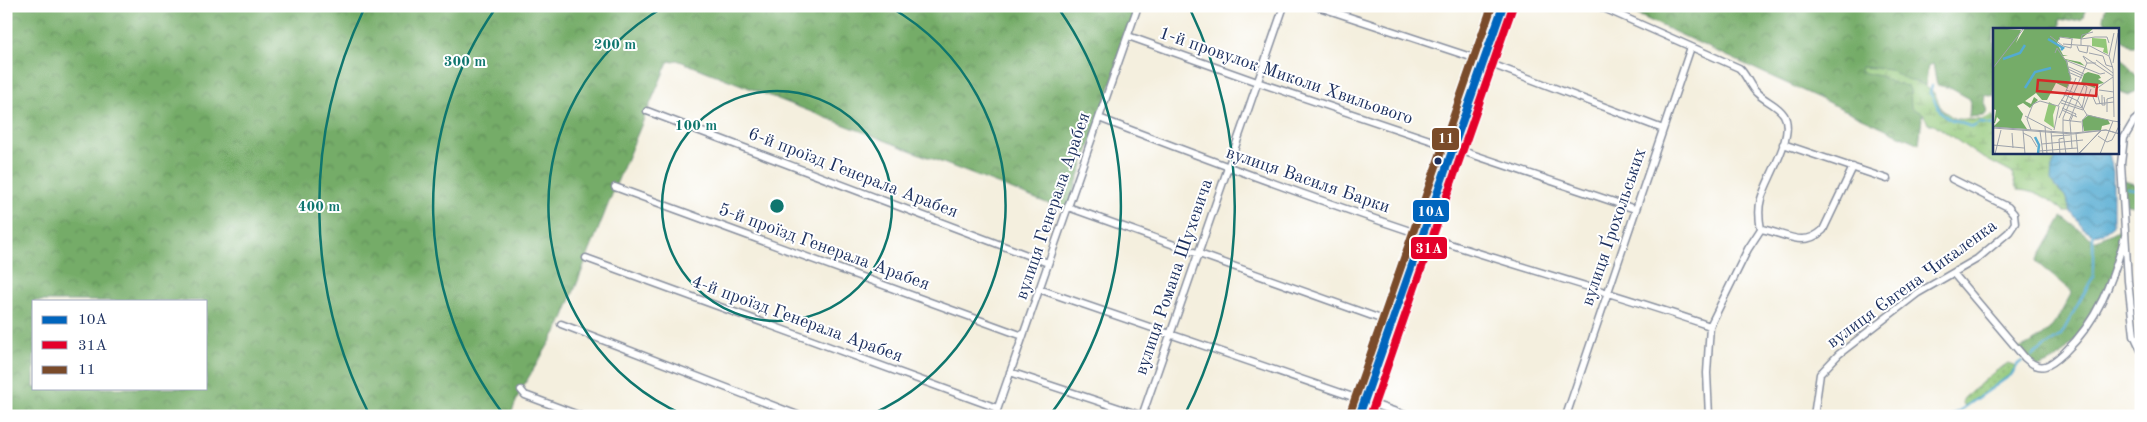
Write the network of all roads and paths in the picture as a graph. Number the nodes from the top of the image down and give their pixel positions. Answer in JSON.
{"nodes":[{"id":1,"x":1138,"y":6,"type":"edge"},
{"id":2,"x":1284,"y":6,"type":"edge"},
{"id":3,"x":1316,"y":6,"type":"edge"},
{"id":4,"x":1503,"y":6,"type":"edge"},
{"id":5,"x":1599,"y":6,"type":"edge"},
{"id":6,"x":1128,"y":36,"type":"junction"},
{"id":7,"x":1691,"y":47,"type":"junction"},
{"id":8,"x":1483,"y":61,"type":"junction"},
{"id":9,"x":1257,"y":82,"type":"junction"},
{"id":10,"x":647,"y":111,"type":"dead end"},
{"id":11,"x":2141,"y":115,"type":"edge"},
{"id":12,"x":1099,"y":118,"type":"junction"},
{"id":13,"x":1663,"y":129,"type":"junction"},
{"id":14,"x":1783,"y":144,"type":"junction"},
{"id":15,"x":1453,"y":149,"type":"junction"},
{"id":16,"x":1853,"y":167,"type":"junction"},
{"id":17,"x":1228,"y":168,"type":"junction"},
{"id":18,"x":1887,"y":179,"type":"dead end"},
{"id":19,"x":1952,"y":179,"type":"dead end"},
{"id":20,"x":615,"y":187,"type":"dead end"},
{"id":21,"x":1068,"y":208,"type":"junction"},
{"id":22,"x":1635,"y":209,"type":"junction"},
{"id":23,"x":1761,"y":229,"type":"junction"},
{"id":24,"x":1423,"y":235,"type":"junction"},
{"id":25,"x":2125,"y":236,"type":"junction"},
{"id":26,"x":1199,"y":253,"type":"junction"},
{"id":27,"x":586,"y":258,"type":"dead end"},
{"id":28,"x":1048,"y":263,"type":"junction"},
{"id":29,"x":1954,"y":274,"type":"junction"},
{"id":30,"x":1039,"y":289,"type":"junction"},
{"id":31,"x":1609,"y":292,"type":"junction"},
{"id":32,"x":1392,"y":323,"type":"junction"},
{"id":33,"x":561,"y":324,"type":"dead end"},
{"id":34,"x":1710,"y":326,"type":"junction"},
{"id":35,"x":1171,"y":335,"type":"junction"},
{"id":36,"x":1023,"y":336,"type":"junction"},
{"id":37,"x":2141,"y":350,"type":"edge"},
{"id":38,"x":1010,"y":372,"type":"junction"},
{"id":39,"x":521,"y":390,"type":"dead end"},
{"id":40,"x":1364,"y":401,"type":"junction"},
{"id":41,"x":997,"y":408,"type":"junction"},
{"id":42,"x":581,"y":416,"type":"edge"},
{"id":43,"x":800,"y":416,"type":"edge"},
{"id":44,"x":995,"y":416,"type":"edge"},
{"id":45,"x":1142,"y":416,"type":"edge"},
{"id":46,"x":1359,"y":416,"type":"edge"},
{"id":47,"x":1408,"y":416,"type":"edge"},
{"id":48,"x":1566,"y":416,"type":"edge"},
{"id":49,"x":1709,"y":416,"type":"edge"},
{"id":50,"x":1814,"y":416,"type":"edge"}],
"edges":[{"from":1,"to":6,"type":"street","name":"вулиця Генерала Арабея"},
{"from":2,"to":9,"type":"street","name":"вулиця Романа Шухевича"},
{"from":3,"to":8,"type":"street"},
{"from":4,"to":8,"type":"street"},
{"from":5,"to":7,"type":"street"},
{"from":6,"to":9,"type":"street","name":"1-й провулок Миколи Хвильового"},
{"from":6,"to":12,"type":"street","name":"вулиця Генерала Арабея"},
{"from":7,"to":13,"type":"street","name":"вулиця Ґрохольських"},
{"from":7,"to":14,"type":"street"},
{"from":8,"to":13,"type":"street"},
{"from":8,"to":15,"type":"street"},
{"from":9,"to":15,"type":"street","name":"1-й провулок Миколи Хвильового"},
{"from":9,"to":17,"type":"street","name":"вулиця Романа Шухевича"},
{"from":10,"to":28,"type":"street","name":"6-й проїзд Генерала Арабея"},
{"from":11,"to":25,"type":"street"},
{"from":12,"to":17,"type":"street","name":"вулиця Василя Барки"},
{"from":12,"to":21,"type":"street","name":"вулиця Генерала Арабея"},
{"from":13,"to":22,"type":"street","name":"вулиця Ґрохольських"},
{"from":14,"to":16,"type":"street"},
{"from":14,"to":23,"type":"street"},
{"from":15,"to":22,"type":"street","name":"1-й провулок Миколи Хвильового"},
{"from":15,"to":24,"type":"street"},
{"from":16,"to":18,"type":"street"},
{"from":16,"to":23,"type":"street"},
{"from":17,"to":24,"type":"street","name":"вулиця Василя Барки"},
{"from":17,"to":26,"type":"street","name":"вулиця Романа Шухевича"},
{"from":19,"to":29,"type":"street","name":"вулиця Євгена Чикаленка"},
{"from":20,"to":36,"type":"street","name":"5-й проїзд Генерала Арабея"},
{"from":21,"to":26,"type":"street"},
{"from":21,"to":28,"type":"street","name":"вулиця Генерала Арабея"},
{"from":22,"to":31,"type":"street","name":"вулиця Ґрохольських"},
{"from":23,"to":34,"type":"street"},
{"from":24,"to":31,"type":"street","name":"вулиця Василя Барки"},
{"from":24,"to":32,"type":"street"},
{"from":25,"to":29,"type":"street"},
{"from":25,"to":37,"type":"street"},
{"from":26,"to":32,"type":"street"},
{"from":26,"to":35,"type":"street","name":"вулиця Романа Шухевича"},
{"from":27,"to":41,"type":"street","name":"4-й проїзд Генерала Арабея"},
{"from":28,"to":30,"type":"street","name":"вулиця Генерала Арабея"},
{"from":29,"to":50,"type":"street","name":"вулиця Євгена Чикаленка"},
{"from":30,"to":35,"type":"street"},
{"from":30,"to":36,"type":"street","name":"вулиця Генерала Арабея"},
{"from":31,"to":34,"type":"street","name":"вулиця Василя Барки"},
{"from":31,"to":48,"type":"street","name":"вулиця Ґрохольських"},
{"from":32,"to":40,"type":"street"},
{"from":33,"to":43,"type":"street"},
{"from":34,"to":49,"type":"street"},
{"from":35,"to":40,"type":"street"},
{"from":35,"to":45,"type":"street","name":"вулиця Романа Шухевича"},
{"from":36,"to":38,"type":"street","name":"вулиця Генерала Арабея"},
{"from":38,"to":41,"type":"street","name":"вулиця Генерала Арабея"},
{"from":38,"to":45,"type":"street"},
{"from":39,"to":42,"type":"street"},
{"from":40,"to":46,"type":"street"},
{"from":40,"to":47,"type":"street"},
{"from":41,"to":44,"type":"street","name":"вулиця Генерала Арабея"}]}
